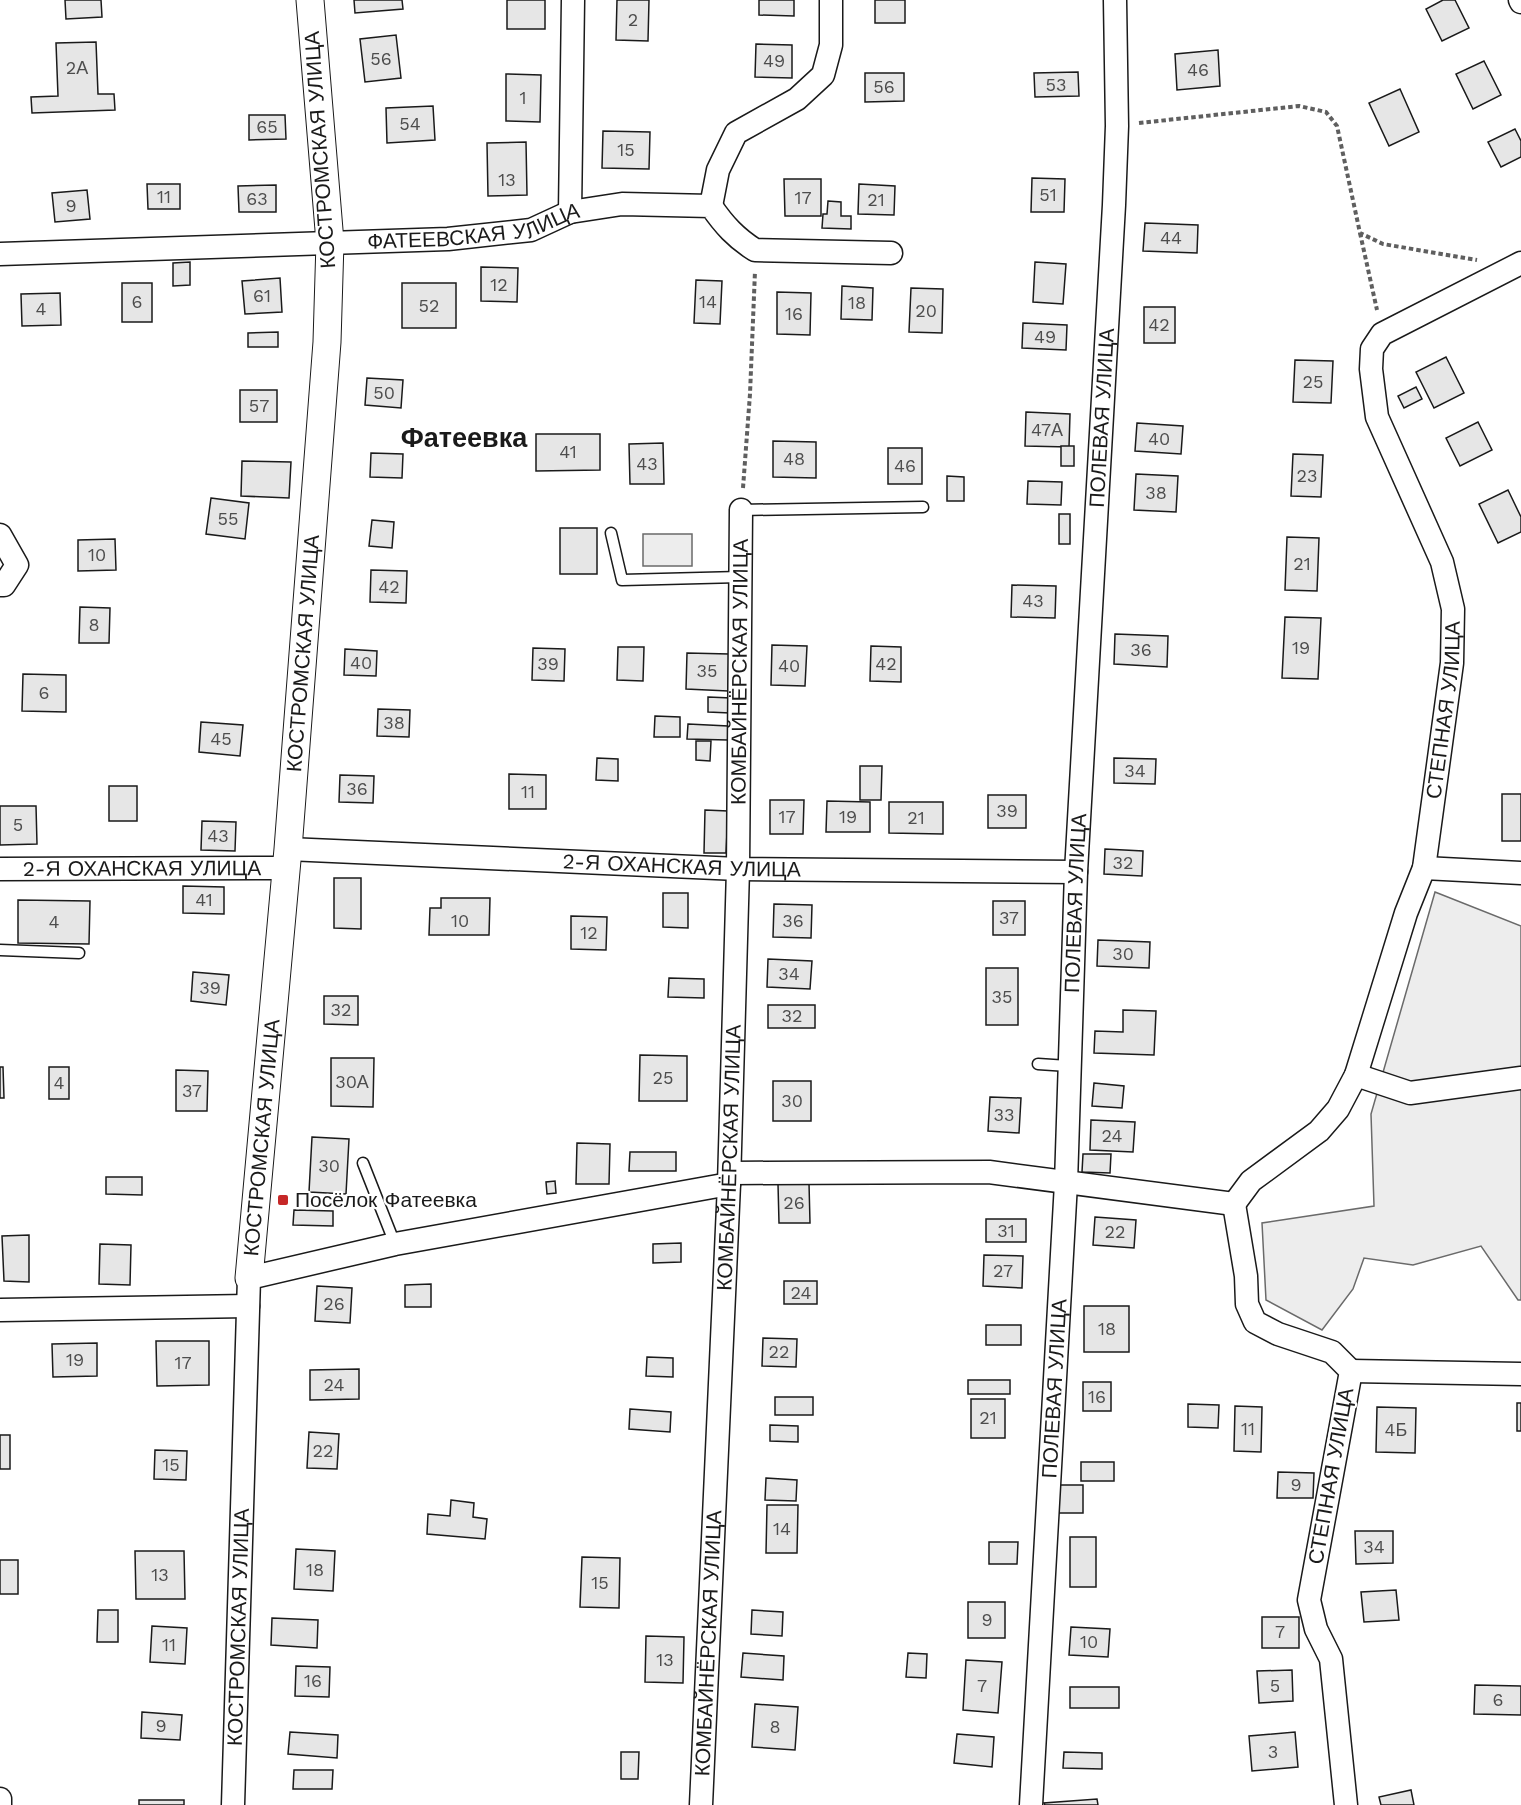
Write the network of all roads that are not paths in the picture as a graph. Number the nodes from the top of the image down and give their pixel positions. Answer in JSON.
{"nodes":[{"id":1,"x":310,"y":0,"type":"edge"},
{"id":2,"x":573,"y":0,"type":"edge"},
{"id":3,"x":831,"y":0,"type":"edge"},
{"id":4,"x":1115,"y":0,"type":"edge"},
{"id":5,"x":711,"y":206,"type":"junction"},
{"id":6,"x":570,"y":212,"type":"junction"},
{"id":7,"x":330,"y":242,"type":"junction"},
{"id":8,"x":891,"y":253,"type":"dead end"},
{"id":9,"x":0,"y":254,"type":"edge"},
{"id":10,"x":1521,"y":263,"type":"edge"},
{"id":11,"x":923,"y":507,"type":"dead end"},
{"id":12,"x":741,"y":510,"type":"joint"},
{"id":13,"x":611,"y":533,"type":"dead end"},
{"id":14,"x":0,"y":535,"type":"edge"},
{"id":15,"x":740,"y":577,"type":"junction"},
{"id":16,"x":0,"y":585,"type":"edge"},
{"id":17,"x":287,"y":858,"type":"junction"},
{"id":18,"x":738,"y":868,"type":"junction"},
{"id":19,"x":1424,"y":868,"type":"junction"},
{"id":20,"x":0,"y":869,"type":"edge"},
{"id":21,"x":1076,"y":872,"type":"junction"},
{"id":22,"x":1521,"y":873,"type":"edge"},
{"id":23,"x":0,"y":950,"type":"edge"},
{"id":24,"x":79,"y":953,"type":"dead end"},
{"id":25,"x":1038,"y":1064,"type":"dead end"},
{"id":26,"x":1068,"y":1066,"type":"junction"},
{"id":27,"x":1356,"y":1075,"type":"junction"},
{"id":28,"x":1521,"y":1078,"type":"edge"},
{"id":29,"x":363,"y":1163,"type":"dead end"},
{"id":30,"x":730,"y":1179,"type":"junction"},
{"id":31,"x":1066,"y":1183,"type":"junction"},
{"id":32,"x":1234,"y":1204,"type":"junction"},
{"id":33,"x":395,"y":1244,"type":"junction"},
{"id":34,"x":249,"y":1278,"type":"junction"},
{"id":35,"x":248,"y":1306,"type":"junction"},
{"id":36,"x":0,"y":1310,"type":"edge"},
{"id":37,"x":1351,"y":1371,"type":"junction"},
{"id":38,"x":1521,"y":1374,"type":"edge"},
{"id":39,"x":0,"y":1799,"type":"edge"},
{"id":40,"x":0,"y":1805,"type":"edge"},
{"id":41,"x":232,"y":1805,"type":"edge"},
{"id":42,"x":701,"y":1805,"type":"edge"},
{"id":43,"x":1031,"y":1805,"type":"edge"},
{"id":44,"x":1346,"y":1805,"type":"edge"}],
"edges":[{"from":1,"to":7,"type":"street","name":"КОСТРОМСКАЯ УЛИЦА"},
{"from":2,"to":6,"type":"street"},
{"from":3,"to":5,"type":"street"},
{"from":4,"to":21,"type":"street","name":"ПОЛЕВАЯ УЛИЦА"},
{"from":5,"to":6,"type":"street","name":"ФАТЕЕВСКАЯ УЛИЦА"},
{"from":5,"to":8,"type":"street"},
{"from":6,"to":7,"type":"street","name":"ФАТЕЕВСКАЯ УЛИЦА"},
{"from":7,"to":9,"type":"street","name":"ФАТЕЕВСКАЯ УЛИЦА"},
{"from":7,"to":17,"type":"street","name":"КОСТРОМСКАЯ УЛИЦА"},
{"from":10,"to":19,"type":"street","name":"СТЕПНАЯ УЛИЦА"},
{"from":11,"to":12,"type":"lane"},
{"from":12,"to":15,"type":"street","name":"КОМБАЙНЁРСКАЯ УЛИЦА"},
{"from":13,"to":15,"type":"lane"},
{"from":14,"to":16,"type":"street"},
{"from":15,"to":18,"type":"street","name":"КОМБАЙНЁРСКАЯ УЛИЦА"},
{"from":17,"to":18,"type":"street","name":"2-Я ОХАНСКАЯ УЛИЦА"},
{"from":17,"to":20,"type":"street","name":"2-Я ОХАНСКАЯ УЛИЦА"},
{"from":17,"to":34,"type":"street","name":"КОСТРОМСКАЯ УЛИЦА"},
{"from":18,"to":21,"type":"street","name":"2-Я ОХАНСКАЯ УЛИЦА"},
{"from":18,"to":30,"type":"street","name":"КОМБАЙНЁРСКАЯ УЛИЦА"},
{"from":19,"to":22,"type":"street"},
{"from":19,"to":27,"type":"street","name":"СТЕПНАЯ УЛИЦА"},
{"from":21,"to":26,"type":"street","name":"ПОЛЕВАЯ УЛИЦА"},
{"from":23,"to":24,"type":"lane"},
{"from":25,"to":26,"type":"lane"},
{"from":26,"to":31,"type":"street","name":"ПОЛЕВАЯ УЛИЦА"},
{"from":27,"to":28,"type":"street"},
{"from":27,"to":32,"type":"street","name":"СТЕПНАЯ УЛИЦА"},
{"from":29,"to":33,"type":"lane"},
{"from":30,"to":31,"type":"street"},
{"from":30,"to":33,"type":"street"},
{"from":30,"to":42,"type":"street","name":"КОМБАЙНЁРСКАЯ УЛИЦА"},
{"from":31,"to":32,"type":"street"},
{"from":31,"to":43,"type":"street","name":"ПОЛЕВАЯ УЛИЦА"},
{"from":32,"to":37,"type":"street","name":"СТЕПНАЯ УЛИЦА"},
{"from":33,"to":34,"type":"street"},
{"from":34,"to":35,"type":"street","name":"КОСТРОМСКАЯ УЛИЦА"},
{"from":35,"to":36,"type":"street"},
{"from":35,"to":41,"type":"street","name":"КОСТРОМСКАЯ УЛИЦА"},
{"from":37,"to":38,"type":"street"},
{"from":37,"to":44,"type":"street","name":"СТЕПНАЯ УЛИЦА"},
{"from":39,"to":40,"type":"street"}]}
